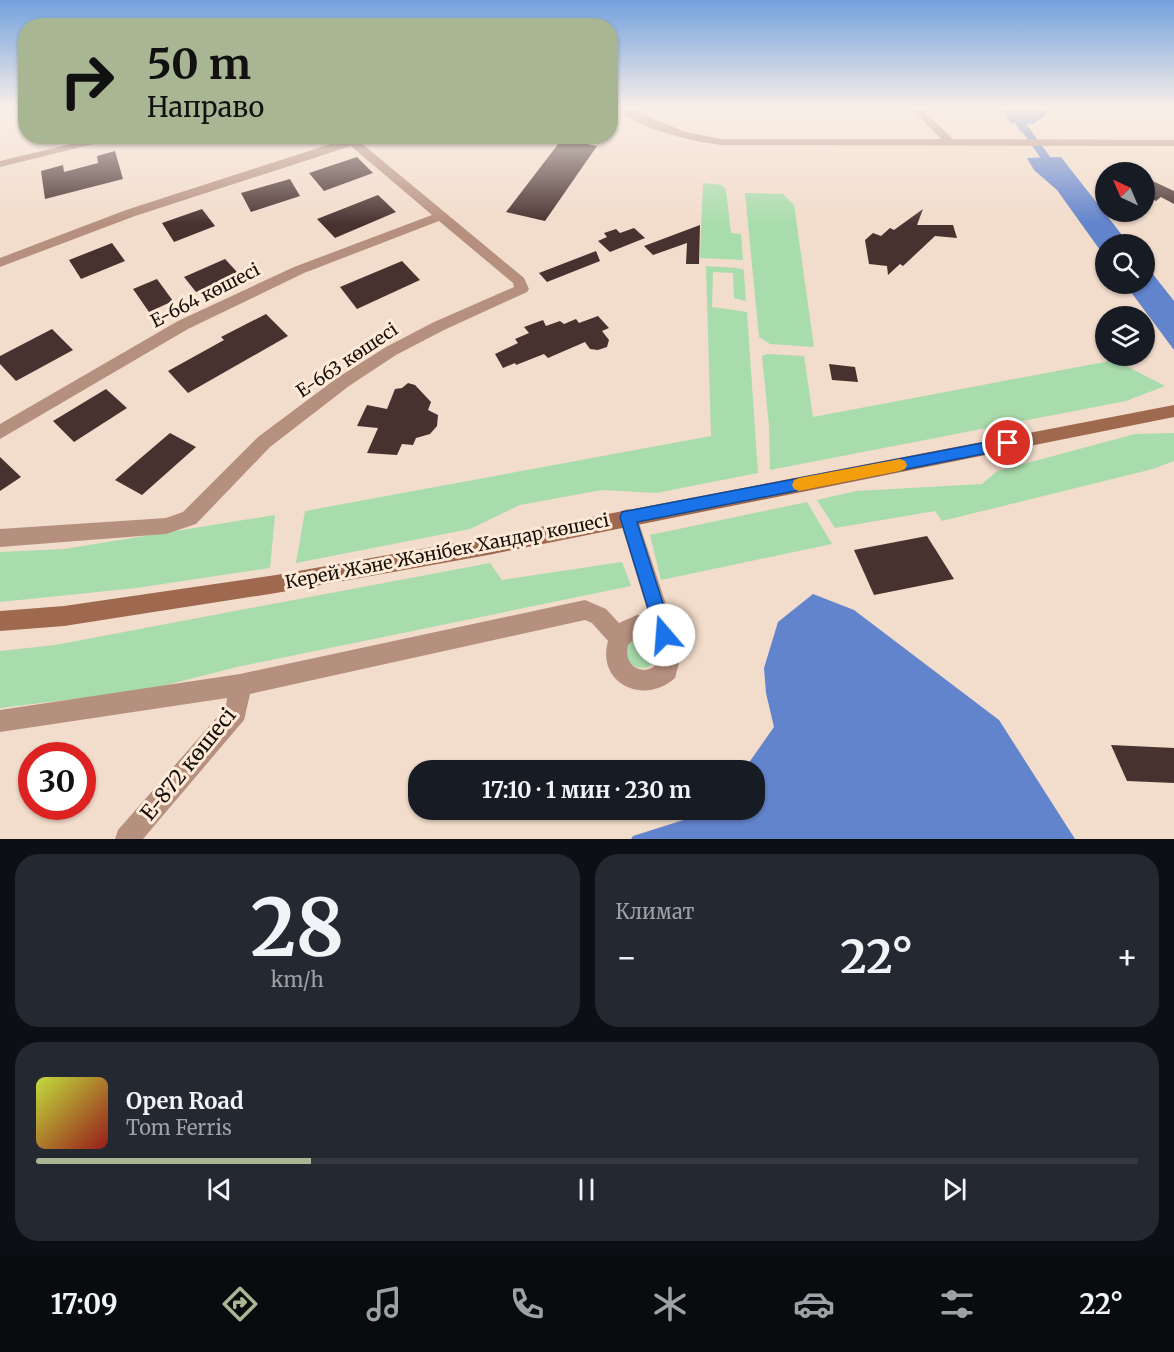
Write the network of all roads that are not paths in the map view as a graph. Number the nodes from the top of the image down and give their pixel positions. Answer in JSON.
{"nodes":[{"id":1,"x":77,"y":146,"type":"edge"},
{"id":2,"x":335,"y":146,"type":"edge"},
{"id":3,"x":366,"y":146,"type":"edge"},
{"id":4,"x":0,"y":164,"type":"edge"},
{"id":5,"x":440,"y":216,"type":"junction"},
{"id":6,"x":0,"y":263,"type":"edge"},
{"id":7,"x":1174,"y":411,"type":"edge"},
{"id":8,"x":0,"y":432,"type":"edge"},
{"id":9,"x":628,"y":517,"type":"junction"},
{"id":10,"x":0,"y":538,"type":"edge"},
{"id":11,"x":0,"y":621,"type":"edge"},
{"id":12,"x":664,"y":635,"type":"junction"},
{"id":13,"x":619,"y":637,"type":"junction"},
{"id":14,"x":240,"y":686,"type":"junction"},
{"id":15,"x":0,"y":722,"type":"edge"},
{"id":16,"x":127,"y":839,"type":"edge"}],
"edges":[{"from":1,"to":4,"type":"street"},
{"from":2,"to":6,"type":"street","name":"Е-663 көшесі"},
{"from":3,"to":5,"type":"street","name":"Е-663 көшесі"},
{"from":5,"to":8,"type":"street","name":"Е-664 көшесі"},
{"from":5,"to":10,"type":"street","name":"Е-663 көшесі"},
{"from":7,"to":9,"type":"main road","name":"Керей Және Жәнібек Хандар көшесі"},
{"from":9,"to":11,"type":"main road","name":"Керей Және Жәнібек Хандар көшесі"},
{"from":9,"to":12,"type":"street"},
{"from":12,"to":13,"type":"street"},
{"from":12,"to":13,"type":"street"},
{"from":13,"to":14,"type":"street"},
{"from":14,"to":15,"type":"street"},
{"from":14,"to":16,"type":"street","name":"Е-872 көшесі"}]}
